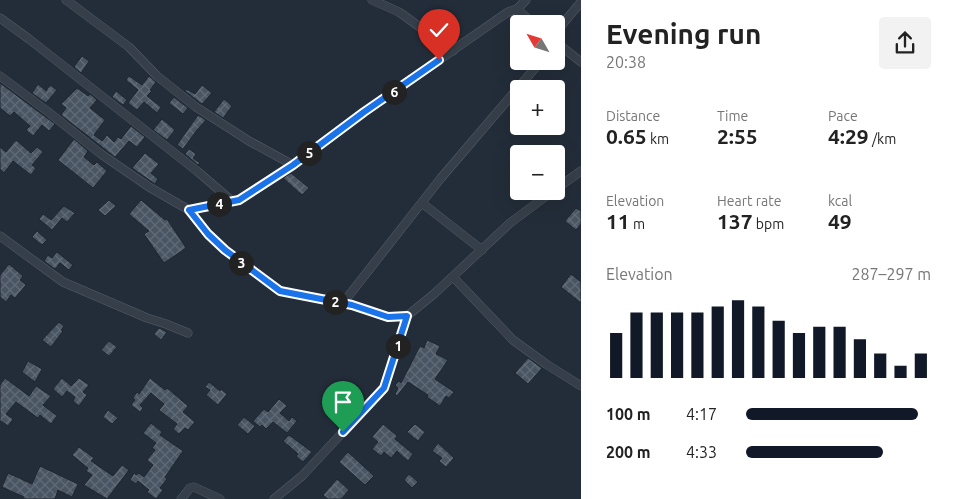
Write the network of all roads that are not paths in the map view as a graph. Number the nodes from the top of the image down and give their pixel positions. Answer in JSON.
{"nodes":[{"id":1,"x":66,"y":0,"type":"edge"},
{"id":2,"x":372,"y":0,"type":"edge"},
{"id":3,"x":526,"y":0,"type":"edge"},
{"id":4,"x":581,"y":2,"type":"edge"},
{"id":5,"x":517,"y":9,"type":"junction"},
{"id":6,"x":524,"y":15,"type":"edge"},
{"id":7,"x":0,"y":18,"type":"edge"},
{"id":8,"x":565,"y":21,"type":"edge"},
{"id":9,"x":565,"y":49,"type":"edge"},
{"id":10,"x":453,"y":51,"type":"junction"},
{"id":11,"x":581,"y":62,"type":"edge"},
{"id":12,"x":533,"y":70,"type":"edge"},
{"id":13,"x":0,"y":76,"type":"edge"},
{"id":14,"x":293,"y":165,"type":"junction"},
{"id":15,"x":581,"y":170,"type":"edge"},
{"id":16,"x":565,"y":182,"type":"edge"},
{"id":17,"x":542,"y":200,"type":"edge"},
{"id":18,"x":232,"y":201,"type":"junction"},
{"id":19,"x":422,"y":202,"type":"junction"},
{"id":20,"x":189,"y":210,"type":"junction"},
{"id":21,"x":0,"y":236,"type":"edge"},
{"id":22,"x":482,"y":250,"type":"junction"},
{"id":23,"x":452,"y":277,"type":"junction"},
{"id":24,"x":343,"y":303,"type":"junction"},
{"id":25,"x":407,"y":316,"type":"junction"},
{"id":26,"x":188,"y":333,"type":"dead end"},
{"id":27,"x":581,"y":386,"type":"edge"},
{"id":28,"x":181,"y":499,"type":"edge"},
{"id":29,"x":220,"y":499,"type":"edge"},
{"id":30,"x":274,"y":499,"type":"edge"}],
"edges":[{"from":1,"to":14,"type":"street"},
{"from":2,"to":10,"type":"street"},
{"from":3,"to":5,"type":"street"},
{"from":4,"to":8,"type":"street"},
{"from":5,"to":6,"type":"street"},
{"from":5,"to":10,"type":"street"},
{"from":7,"to":18,"type":"street"},
{"from":9,"to":11,"type":"street"},
{"from":10,"to":14,"type":"street"},
{"from":12,"to":19,"type":"street"},
{"from":13,"to":20,"type":"street"},
{"from":14,"to":18,"type":"street"},
{"from":15,"to":16,"type":"street"},
{"from":17,"to":22,"type":"street"},
{"from":18,"to":20,"type":"street"},
{"from":19,"to":22,"type":"street"},
{"from":19,"to":24,"type":"street"},
{"from":20,"to":24,"type":"street"},
{"from":21,"to":26,"type":"street"},
{"from":22,"to":23,"type":"street"},
{"from":23,"to":25,"type":"street"},
{"from":23,"to":27,"type":"street"},
{"from":24,"to":25,"type":"street"},
{"from":25,"to":30,"type":"street"},
{"from":28,"to":29,"type":"street"}]}
